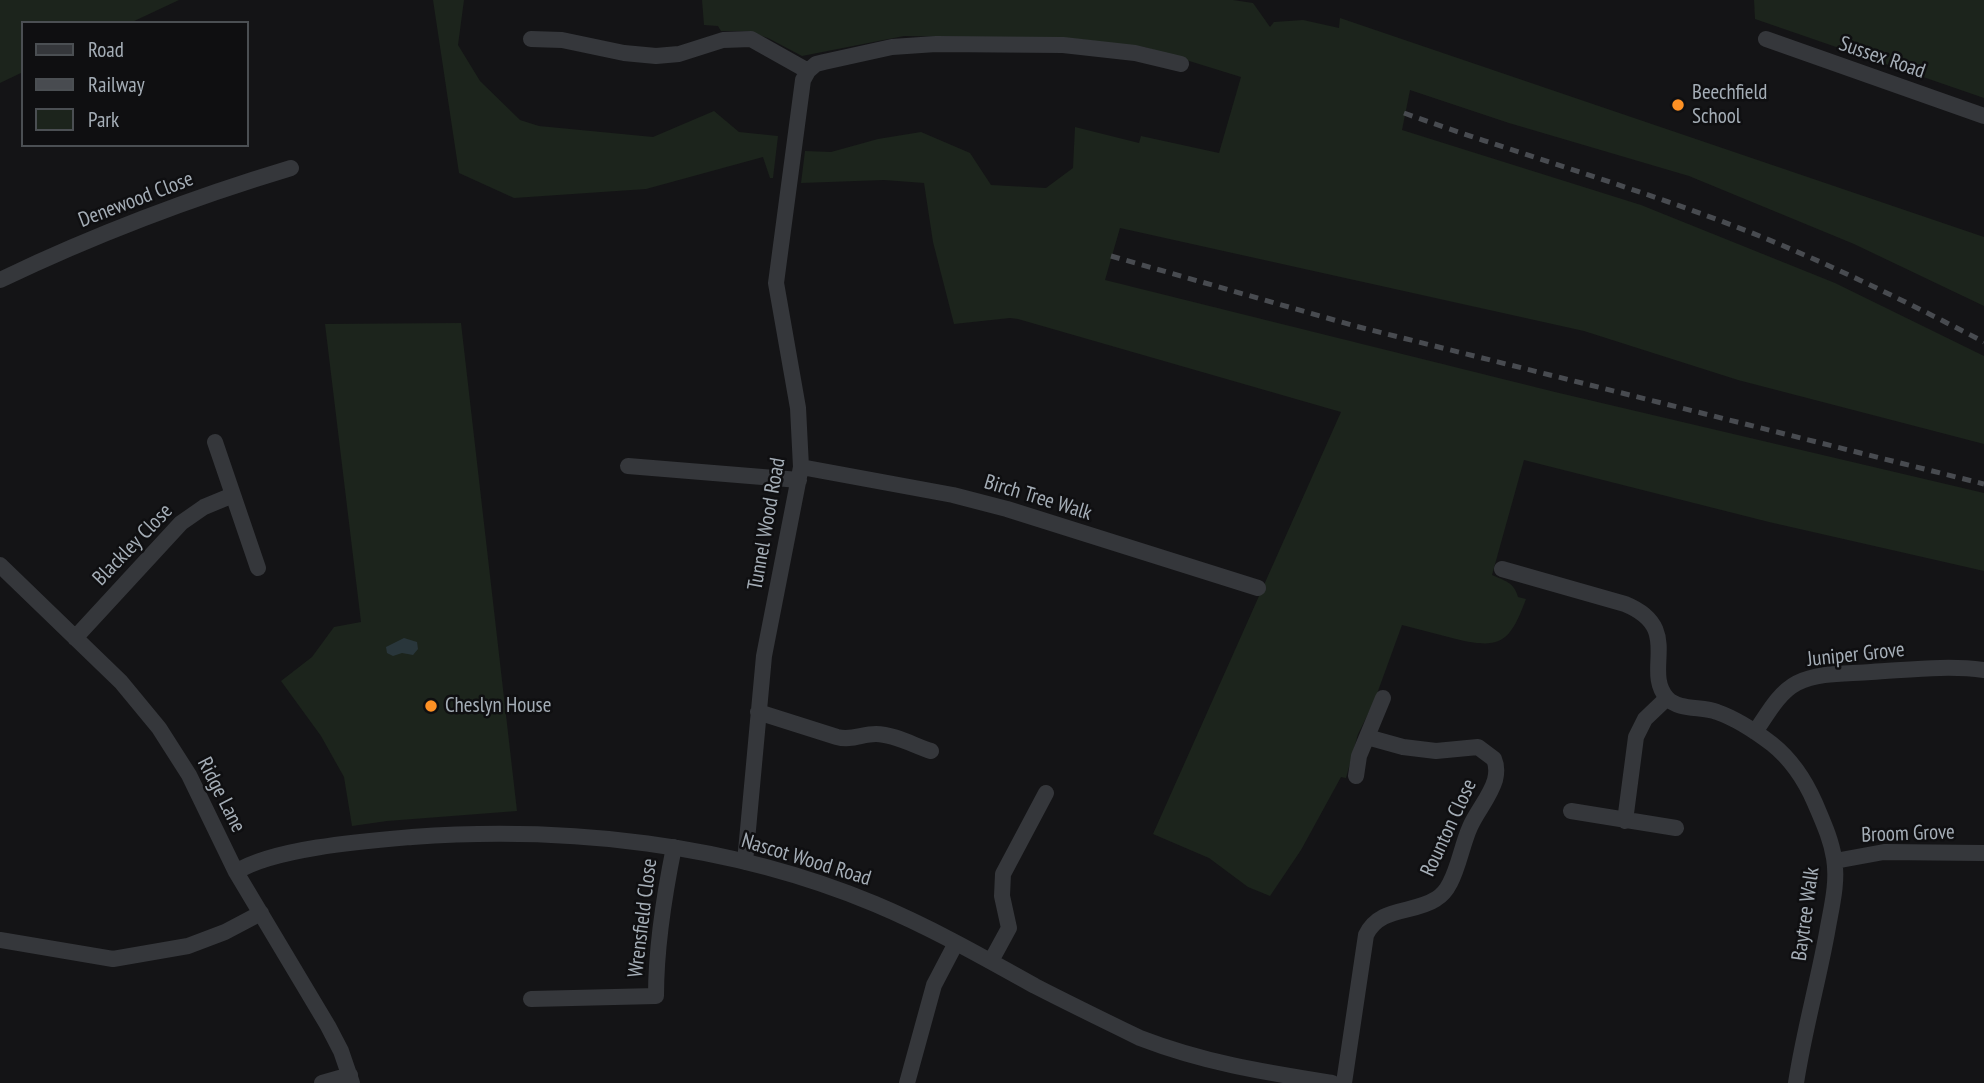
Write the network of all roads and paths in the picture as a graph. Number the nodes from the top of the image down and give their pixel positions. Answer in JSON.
{"nodes":[{"id":1,"x":531,"y":39,"type":"dead end"},
{"id":2,"x":1766,"y":39,"type":"dead end"},
{"id":3,"x":1181,"y":64,"type":"dead end"},
{"id":4,"x":808,"y":71,"type":"junction"},
{"id":5,"x":1984,"y":116,"type":"edge"},
{"id":6,"x":291,"y":168,"type":"dead end"},
{"id":7,"x":0,"y":280,"type":"edge"},
{"id":8,"x":215,"y":442,"type":"dead end"},
{"id":9,"x":628,"y":466,"type":"dead end"},
{"id":10,"x":800,"y":473,"type":"junction"},
{"id":11,"x":233,"y":495,"type":"junction"},
{"id":12,"x":0,"y":565,"type":"edge"},
{"id":13,"x":258,"y":568,"type":"dead end"},
{"id":14,"x":1502,"y":569,"type":"dead end"},
{"id":15,"x":1258,"y":588,"type":"dead end"},
{"id":16,"x":75,"y":638,"type":"junction"},
{"id":17,"x":1984,"y":670,"type":"edge"},
{"id":18,"x":1383,"y":698,"type":"dead end"},
{"id":19,"x":1667,"y":698,"type":"junction"},
{"id":20,"x":758,"y":712,"type":"junction"},
{"id":21,"x":1755,"y":732,"type":"junction"},
{"id":22,"x":1367,"y":737,"type":"junction"},
{"id":23,"x":931,"y":751,"type":"dead end"},
{"id":24,"x":1356,"y":776,"type":"dead end"},
{"id":25,"x":1046,"y":793,"type":"dead end"},
{"id":26,"x":1571,"y":811,"type":"dead end"},
{"id":27,"x":1625,"y":821,"type":"junction"},
{"id":28,"x":1676,"y":828,"type":"dead end"},
{"id":29,"x":674,"y":847,"type":"junction"},
{"id":30,"x":1984,"y":853,"type":"edge"},
{"id":31,"x":1835,"y":861,"type":"junction"},
{"id":32,"x":745,"y":862,"type":"junction"},
{"id":33,"x":236,"y":872,"type":"junction"},
{"id":34,"x":261,"y":913,"type":"junction"},
{"id":35,"x":0,"y":940,"type":"edge"},
{"id":36,"x":956,"y":943,"type":"junction"},
{"id":37,"x":991,"y":961,"type":"junction"},
{"id":38,"x":531,"y":999,"type":"dead end"},
{"id":39,"x":351,"y":1079,"type":"edge"},
{"id":40,"x":322,"y":1083,"type":"edge"},
{"id":41,"x":907,"y":1083,"type":"edge"},
{"id":42,"x":1332,"y":1083,"type":"edge"},
{"id":43,"x":1344,"y":1083,"type":"edge"},
{"id":44,"x":1796,"y":1083,"type":"edge"}],
"edges":[{"from":1,"to":4,"type":"street"},
{"from":2,"to":5,"type":"street","name":"Sussex Road"},
{"from":3,"to":4,"type":"street"},
{"from":4,"to":10,"type":"street","name":"Tunnel Wood Road"},
{"from":6,"to":7,"type":"street","name":"Denewood Close"},
{"from":8,"to":11,"type":"street"},
{"from":9,"to":10,"type":"street","name":"Birch Tree Walk"},
{"from":10,"to":15,"type":"street","name":"Birch Tree Walk"},
{"from":10,"to":20,"type":"street","name":"Tunnel Wood Road"},
{"from":11,"to":13,"type":"street"},
{"from":11,"to":16,"type":"street","name":"Blackley Close"},
{"from":12,"to":16,"type":"street","name":"Ridge Lane"},
{"from":14,"to":19,"type":"street"},
{"from":16,"to":33,"type":"street","name":"Ridge Lane"},
{"from":17,"to":21,"type":"street","name":"Juniper Grove"},
{"from":18,"to":22,"type":"street"},
{"from":19,"to":21,"type":"street","name":"Baytree Walk"},
{"from":19,"to":27,"type":"street"},
{"from":20,"to":23,"type":"street"},
{"from":20,"to":32,"type":"street","name":"Tunnel Wood Road"},
{"from":21,"to":31,"type":"street","name":"Baytree Walk"},
{"from":22,"to":24,"type":"street"},
{"from":22,"to":43,"type":"street","name":"Rounton Close"},
{"from":25,"to":37,"type":"street"},
{"from":26,"to":27,"type":"street"},
{"from":27,"to":28,"type":"street"},
{"from":29,"to":32,"type":"street","name":"Nascot Wood Road"},
{"from":29,"to":33,"type":"street","name":"Nascot Wood Road"},
{"from":29,"to":38,"type":"street","name":"Wrensfield Close"},
{"from":30,"to":31,"type":"street","name":"Broom Grove"},
{"from":31,"to":44,"type":"street","name":"Baytree Walk"},
{"from":32,"to":36,"type":"street","name":"Nascot Wood Road"},
{"from":33,"to":34,"type":"street","name":"Ridge Lane"},
{"from":34,"to":35,"type":"street"},
{"from":34,"to":39,"type":"street","name":"Ridge Lane"},
{"from":36,"to":37,"type":"street","name":"Nascot Wood Road"},
{"from":36,"to":41,"type":"street"},
{"from":37,"to":42,"type":"street","name":"Nascot Wood Road"},
{"from":39,"to":40,"type":"street"}]}
